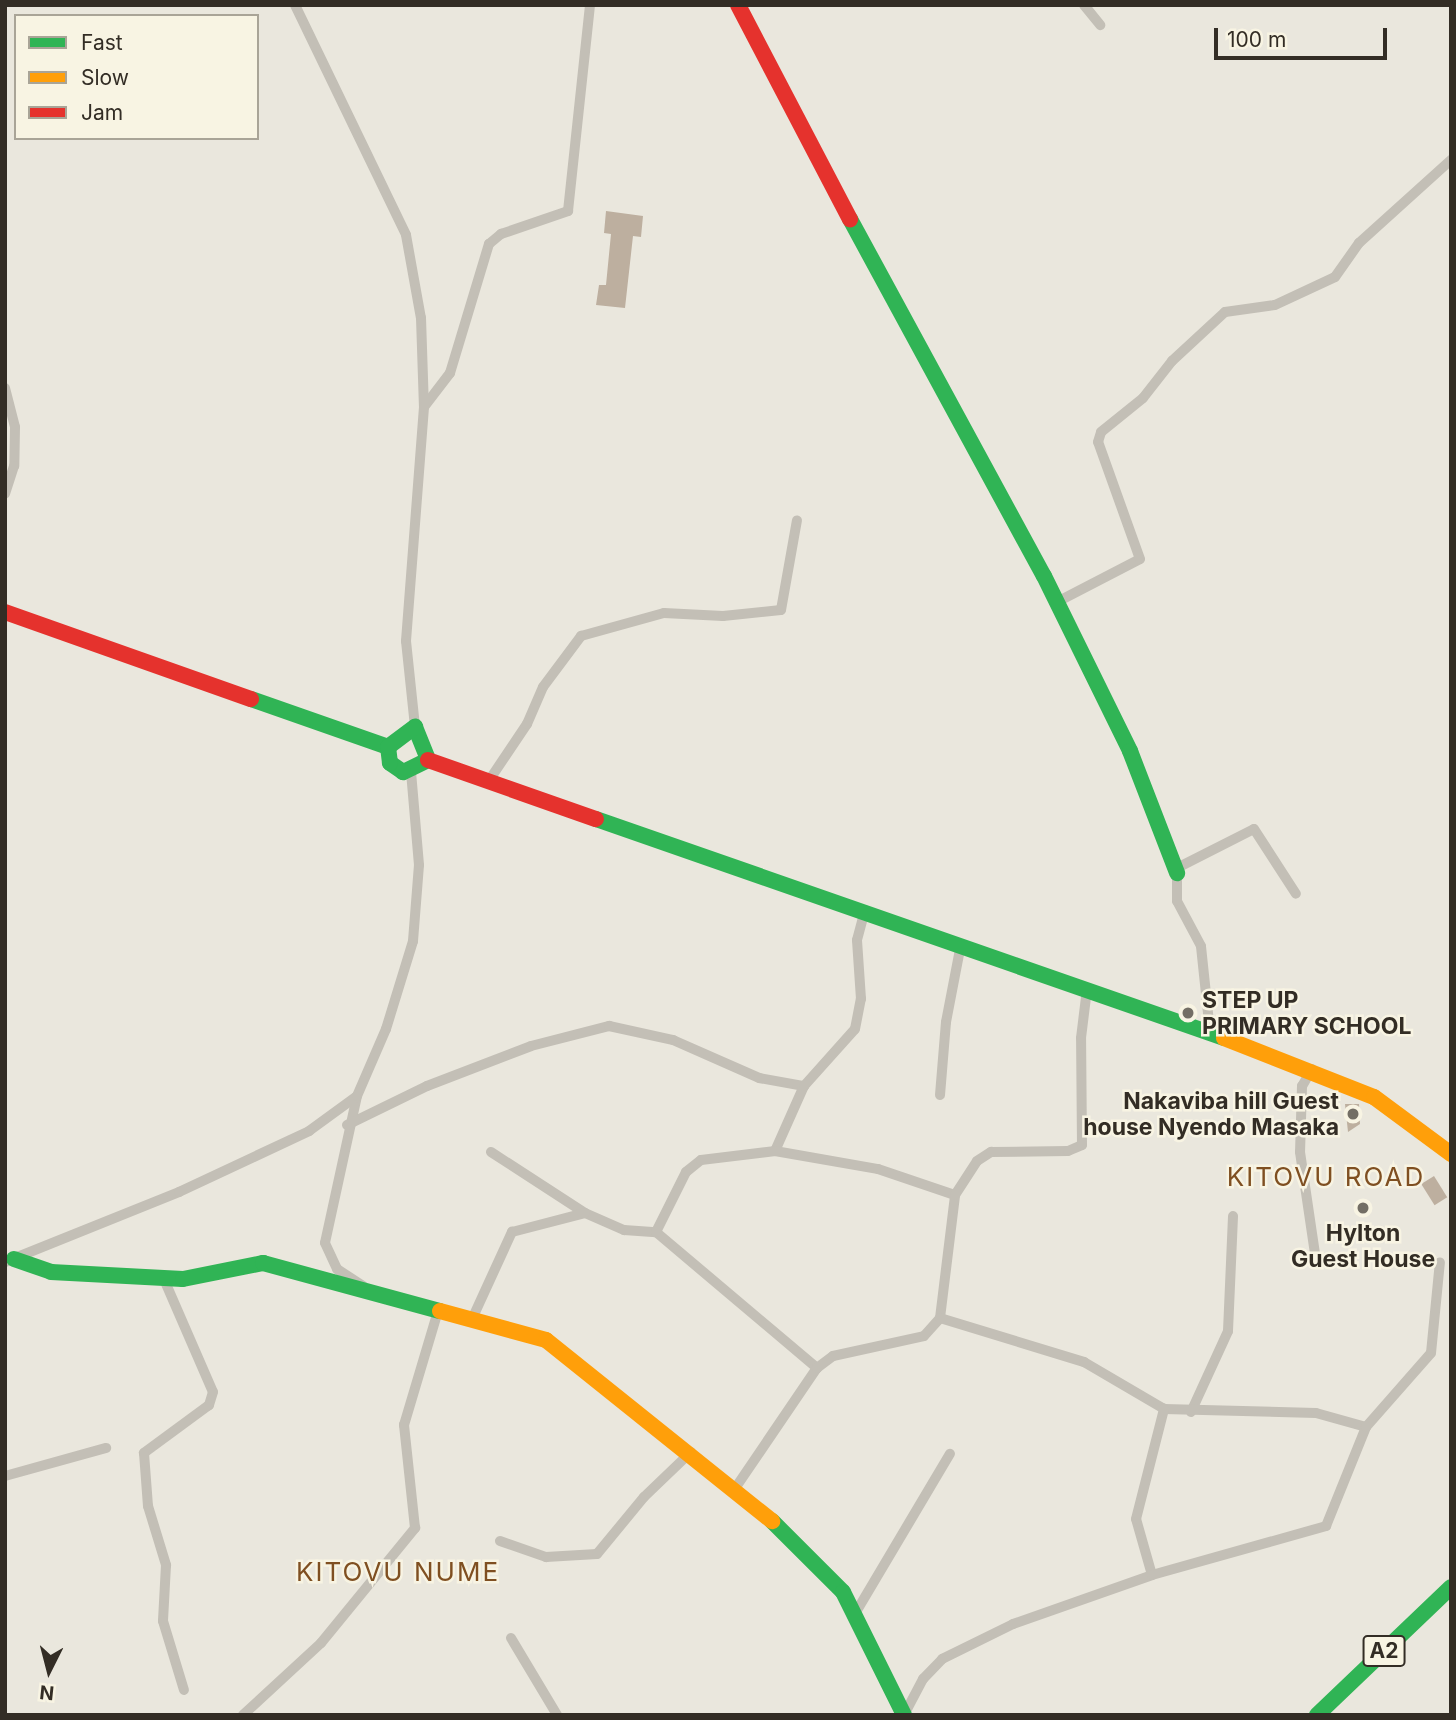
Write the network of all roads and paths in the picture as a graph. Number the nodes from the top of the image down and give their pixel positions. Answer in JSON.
{"nodes":[{"id":1,"x":295,"y":5,"type":"edge"},
{"id":2,"x":590,"y":5,"type":"edge"},
{"id":3,"x":738,"y":5,"type":"edge"},
{"id":4,"x":1084,"y":5,"type":"edge"},
{"id":5,"x":1100,"y":24,"type":"dead end"},
{"id":6,"x":1451,"y":160,"type":"edge"},
{"id":7,"x":5,"y":388,"type":"edge"},
{"id":8,"x":424,"y":407,"type":"junction"},
{"id":9,"x":5,"y":494,"type":"edge"},
{"id":10,"x":797,"y":520,"type":"dead end"},
{"id":11,"x":1057,"y":602,"type":"junction"},
{"id":12,"x":5,"y":612,"type":"edge"},
{"id":13,"x":415,"y":727,"type":"junction"},
{"id":14,"x":388,"y":747,"type":"junction"},
{"id":15,"x":428,"y":760,"type":"junction"},
{"id":16,"x":411,"y":771,"type":"junction"},
{"id":17,"x":488,"y":782,"type":"junction"},
{"id":18,"x":1177,"y":873,"type":"junction"},
{"id":19,"x":1296,"y":894,"type":"dead end"},
{"id":20,"x":865,"y":910,"type":"junction"},
{"id":21,"x":961,"y":944,"type":"junction"},
{"id":22,"x":1087,"y":989,"type":"junction"},
{"id":23,"x":1210,"y":1032,"type":"junction"},
{"id":24,"x":1312,"y":1069,"type":"junction"},
{"id":25,"x":804,"y":1086,"type":"junction"},
{"id":26,"x":940,"y":1095,"type":"dead end"},
{"id":27,"x":357,"y":1096,"type":"junction"},
{"id":28,"x":347,"y":1125,"type":"junction"},
{"id":29,"x":491,"y":1152,"type":"dead end"},
{"id":30,"x":775,"y":1152,"type":"junction"},
{"id":31,"x":1451,"y":1154,"type":"edge"},
{"id":32,"x":955,"y":1195,"type":"junction"},
{"id":33,"x":585,"y":1213,"type":"junction"},
{"id":34,"x":1233,"y":1216,"type":"dead end"},
{"id":35,"x":656,"y":1232,"type":"junction"},
{"id":36,"x":1315,"y":1253,"type":"dead end"},
{"id":37,"x":10,"y":1260,"type":"edge"},
{"id":38,"x":1440,"y":1262,"type":"dead end"},
{"id":39,"x":163,"y":1277,"type":"junction"},
{"id":40,"x":372,"y":1292,"type":"junction"},
{"id":41,"x":437,"y":1314,"type":"junction"},
{"id":42,"x":473,"y":1317,"type":"junction"},
{"id":43,"x":940,"y":1318,"type":"junction"},
{"id":44,"x":817,"y":1368,"type":"junction"},
{"id":45,"x":1164,"y":1409,"type":"junction"},
{"id":46,"x":1191,"y":1412,"type":"junction"},
{"id":47,"x":1366,"y":1427,"type":"junction"},
{"id":48,"x":106,"y":1448,"type":"dead end"},
{"id":49,"x":691,"y":1452,"type":"junction"},
{"id":50,"x":950,"y":1454,"type":"dead end"},
{"id":51,"x":5,"y":1476,"type":"edge"},
{"id":52,"x":736,"y":1487,"type":"junction"},
{"id":53,"x":500,"y":1541,"type":"dead end"},
{"id":54,"x":1152,"y":1576,"type":"junction"},
{"id":55,"x":1451,"y":1587,"type":"edge"},
{"id":56,"x":856,"y":1612,"type":"junction"},
{"id":57,"x":511,"y":1639,"type":"dead end"},
{"id":58,"x":184,"y":1690,"type":"dead end"},
{"id":59,"x":243,"y":1715,"type":"edge"},
{"id":60,"x":557,"y":1715,"type":"edge"},
{"id":61,"x":904,"y":1715,"type":"edge"},
{"id":62,"x":1317,"y":1715,"type":"edge"}],
"edges":[{"from":1,"to":8,"type":"street"},
{"from":2,"to":8,"type":"street"},
{"from":3,"to":11,"type":"street"},
{"from":4,"to":5,"type":"street"},
{"from":6,"to":11,"type":"street"},
{"from":7,"to":9,"type":"street"},
{"from":8,"to":13,"type":"street"},
{"from":10,"to":17,"type":"street"},
{"from":11,"to":18,"type":"street"},
{"from":12,"to":14,"type":"street"},
{"from":13,"to":14,"type":"street"},
{"from":13,"to":15,"type":"street"},
{"from":14,"to":16,"type":"street"},
{"from":15,"to":16,"type":"street"},
{"from":15,"to":17,"type":"street"},
{"from":16,"to":27,"type":"street"},
{"from":17,"to":20,"type":"street"},
{"from":18,"to":19,"type":"street"},
{"from":18,"to":23,"type":"street"},
{"from":20,"to":21,"type":"street"},
{"from":20,"to":25,"type":"street"},
{"from":21,"to":22,"type":"street"},
{"from":21,"to":26,"type":"street"},
{"from":22,"to":23,"type":"street"},
{"from":22,"to":32,"type":"street"},
{"from":23,"to":24,"type":"street"},
{"from":24,"to":31,"type":"street"},
{"from":24,"to":36,"type":"street"},
{"from":25,"to":28,"type":"street"},
{"from":25,"to":30,"type":"street"},
{"from":27,"to":28,"type":"street"},
{"from":27,"to":37,"type":"street"},
{"from":28,"to":40,"type":"street"},
{"from":29,"to":33,"type":"street"},
{"from":30,"to":32,"type":"street"},
{"from":30,"to":35,"type":"street"},
{"from":32,"to":43,"type":"street"},
{"from":33,"to":35,"type":"street"},
{"from":33,"to":42,"type":"street"},
{"from":34,"to":46,"type":"street"},
{"from":35,"to":44,"type":"street"},
{"from":37,"to":39,"type":"street"},
{"from":38,"to":47,"type":"street"},
{"from":39,"to":40,"type":"street"},
{"from":39,"to":58,"type":"street"},
{"from":40,"to":41,"type":"street"},
{"from":41,"to":42,"type":"street"},
{"from":41,"to":59,"type":"street"},
{"from":42,"to":49,"type":"street"},
{"from":43,"to":44,"type":"street"},
{"from":43,"to":45,"type":"street"},
{"from":44,"to":52,"type":"street"},
{"from":45,"to":46,"type":"street"},
{"from":45,"to":54,"type":"street"},
{"from":46,"to":47,"type":"street"},
{"from":47,"to":54,"type":"street"},
{"from":48,"to":51,"type":"street"},
{"from":49,"to":52,"type":"street"},
{"from":49,"to":53,"type":"street"},
{"from":50,"to":56,"type":"street"},
{"from":52,"to":56,"type":"street"},
{"from":54,"to":61,"type":"street"},
{"from":55,"to":62,"type":"street","number":"A2"},
{"from":56,"to":61,"type":"street"},
{"from":57,"to":60,"type":"street"}]}
